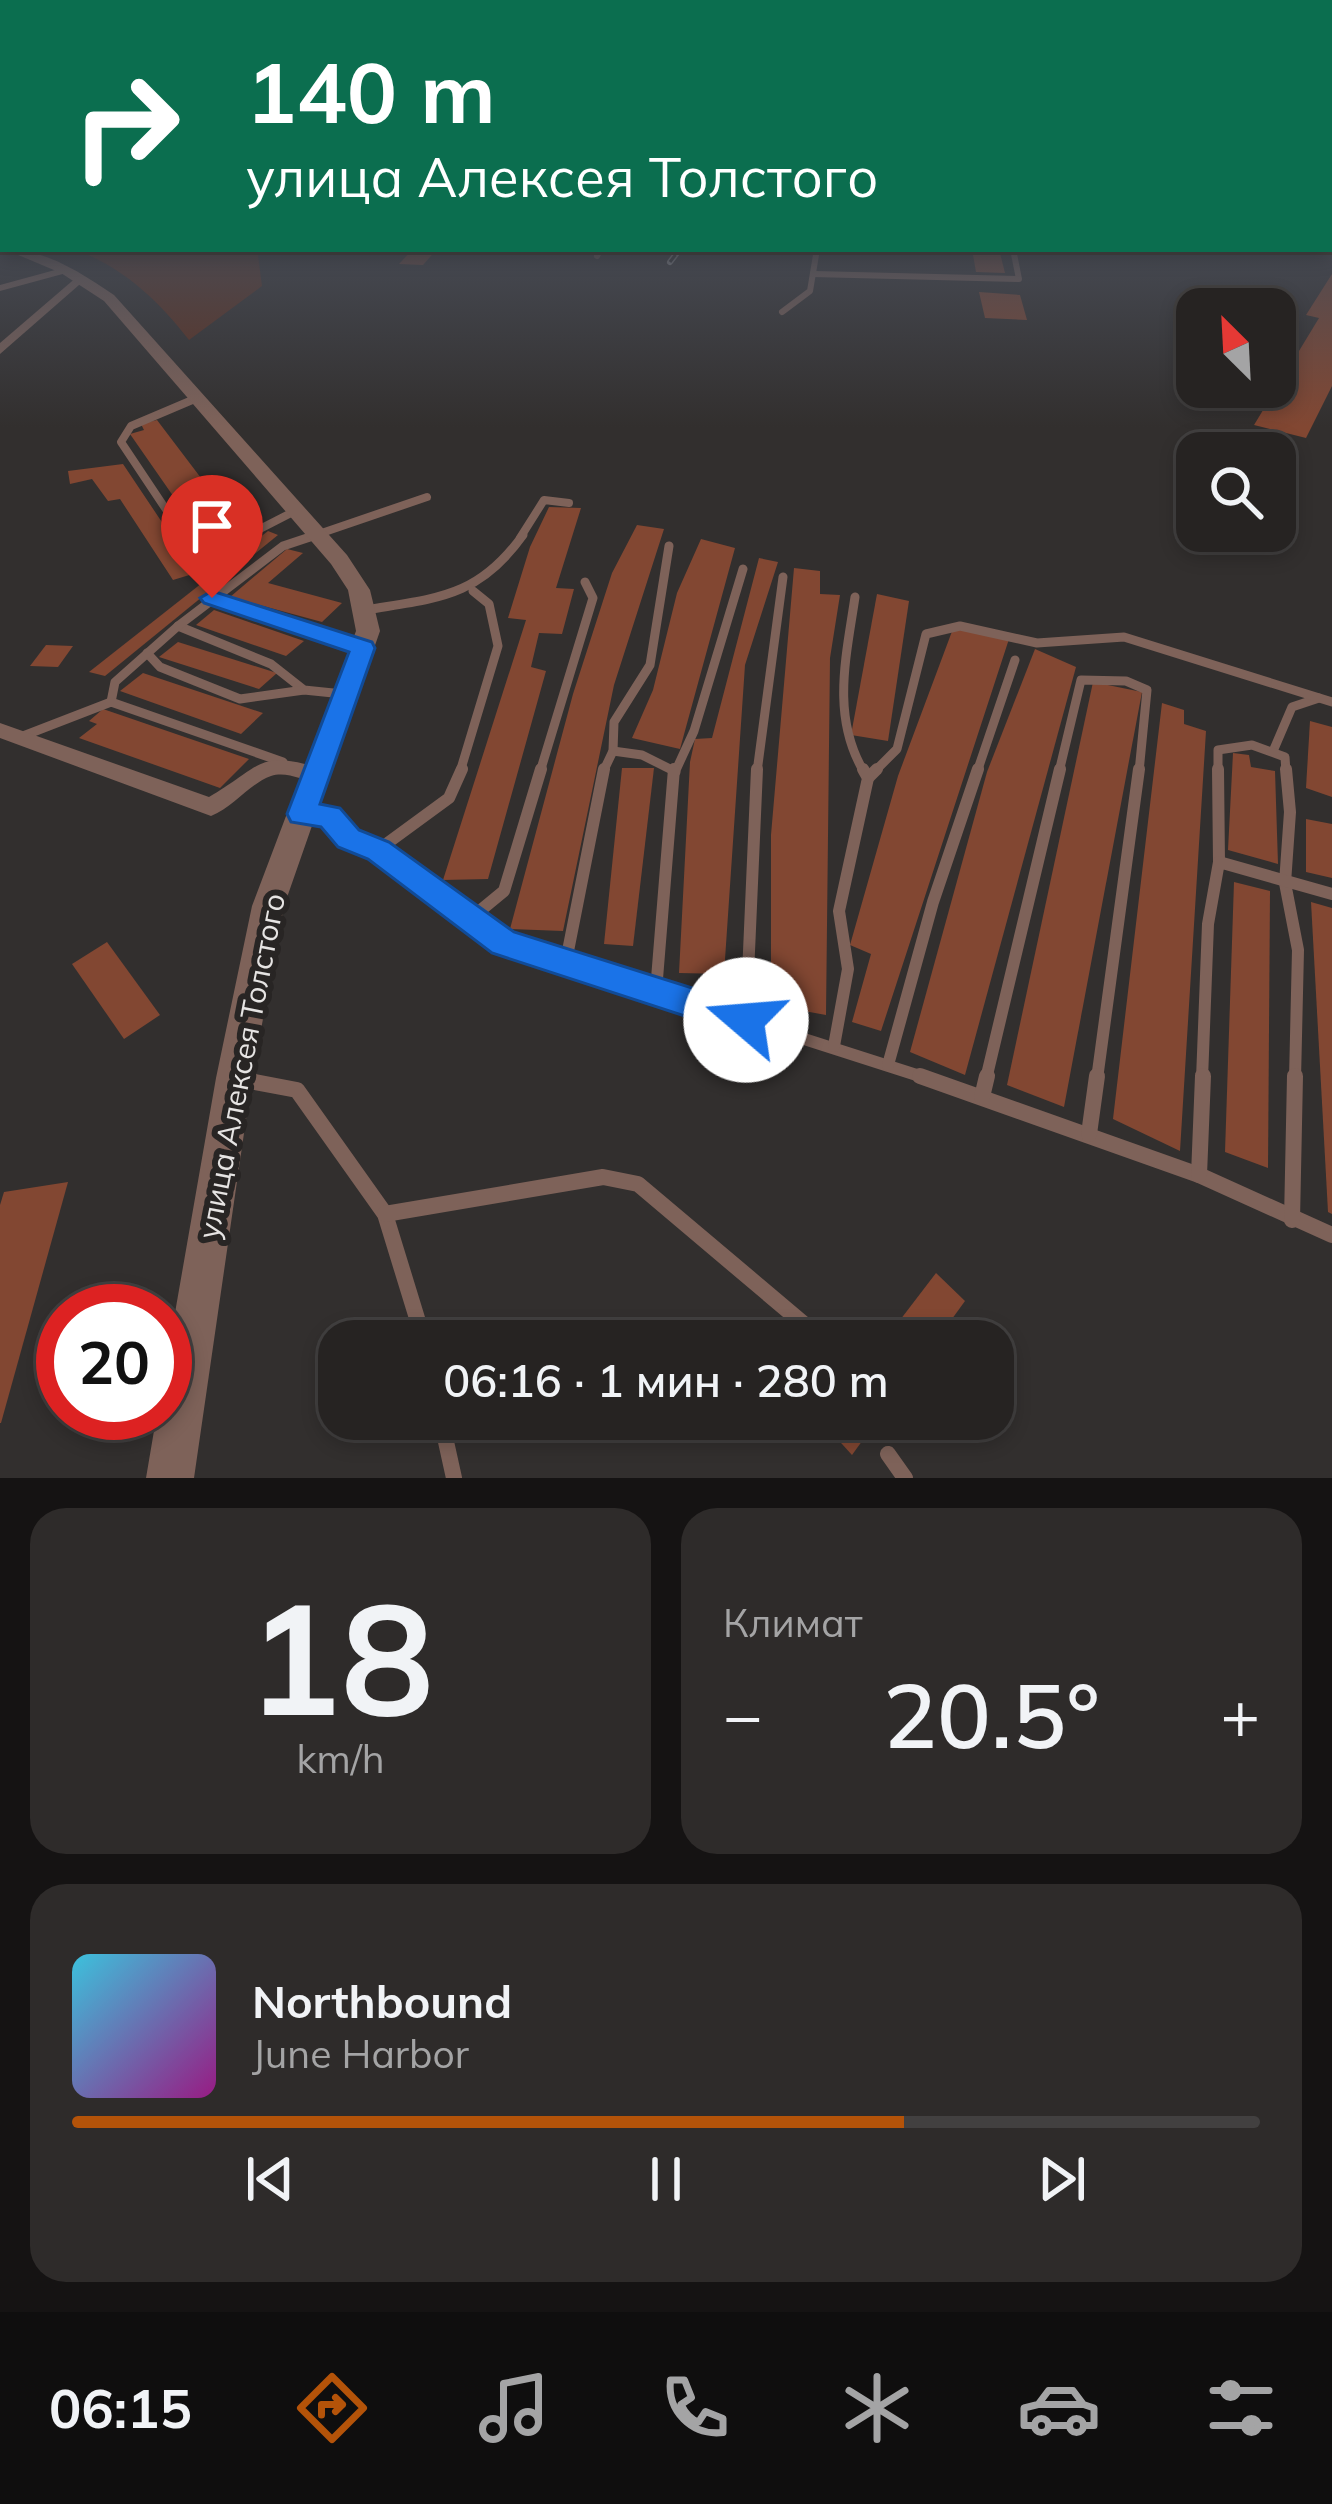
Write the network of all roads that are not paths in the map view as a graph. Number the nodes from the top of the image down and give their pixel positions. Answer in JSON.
{"nodes":[{"id":1,"x":59,"y":289,"type":"edge"},
{"id":2,"x":96,"y":289,"type":"edge"},
{"id":3,"x":810,"y":289,"type":"edge"},
{"id":4,"x":782,"y":312,"type":"dead end"},
{"id":5,"x":0,"y":350,"type":"edge"},
{"id":6,"x":197,"y":398,"type":"junction"},
{"id":7,"x":427,"y":497,"type":"dead end"},
{"id":8,"x":569,"y":502,"type":"dead end"},
{"id":9,"x":305,"y":522,"type":"junction"},
{"id":10,"x":670,"y":546,"type":"dead end"},
{"id":11,"x":742,"y":569,"type":"dead end"},
{"id":12,"x":783,"y":577,"type":"dead end"},
{"id":13,"x":585,"y":582,"type":"dead end"},
{"id":14,"x":473,"y":591,"type":"junction"},
{"id":15,"x":855,"y":597,"type":"dead end"},
{"id":16,"x":212,"y":598,"type":"junction"},
{"id":17,"x":366,"y":610,"type":"junction"},
{"id":18,"x":178,"y":626,"type":"junction"},
{"id":19,"x":363,"y":648,"type":"junction"},
{"id":20,"x":146,"y":653,"type":"junction"},
{"id":21,"x":1015,"y":660,"type":"dead end"},
{"id":22,"x":304,"y":690,"type":"junction"},
{"id":23,"x":347,"y":694,"type":"junction"},
{"id":24,"x":1326,"y":700,"type":"edge"},
{"id":25,"x":110,"y":702,"type":"junction"},
{"id":26,"x":12,"y":733,"type":"edge"},
{"id":27,"x":1274,"y":749,"type":"junction"},
{"id":28,"x":613,"y":751,"type":"junction"},
{"id":29,"x":283,"y":762,"type":"junction"},
{"id":30,"x":676,"y":770,"type":"junction"},
{"id":31,"x":314,"y":775,"type":"junction"},
{"id":32,"x":868,"y":778,"type":"junction"},
{"id":33,"x":302,"y":814,"type":"junction"},
{"id":34,"x":378,"y":850,"type":"junction"},
{"id":35,"x":1219,"y":862,"type":"junction"},
{"id":36,"x":1285,"y":883,"type":"junction"},
{"id":37,"x":1332,"y":894,"type":"edge"},
{"id":38,"x":470,"y":919,"type":"junction"},
{"id":39,"x":566,"y":962,"type":"junction"},
{"id":40,"x":656,"y":991,"type":"junction"},
{"id":41,"x":746,"y":1020,"type":"junction"},
{"id":42,"x":834,"y":1046,"type":"junction"},
{"id":43,"x":888,"y":1065,"type":"junction"},
{"id":44,"x":234,"y":1078,"type":"junction"},
{"id":45,"x":982,"y":1097,"type":"junction"},
{"id":46,"x":1090,"y":1134,"type":"junction"},
{"id":47,"x":1199,"y":1175,"type":"junction"},
{"id":48,"x":385,"y":1214,"type":"junction"},
{"id":49,"x":1292,"y":1220,"type":"junction"},
{"id":50,"x":1332,"y":1235,"type":"edge"},
{"id":51,"x":418,"y":1320,"type":"edge"},
{"id":52,"x":799,"y":1320,"type":"edge"},
{"id":53,"x":446,"y":1440,"type":"edge"},
{"id":54,"x":888,"y":1454,"type":"dead end"},
{"id":55,"x":170,"y":1478,"type":"edge"},
{"id":56,"x":454,"y":1478,"type":"edge"},
{"id":57,"x":904,"y":1478,"type":"edge"}],
"edges":[{"from":1,"to":5,"type":"street"},
{"from":2,"to":6,"type":"street"},
{"from":3,"to":4,"type":"lane"},
{"from":6,"to":9,"type":"street"},
{"from":6,"to":9,"type":"lane"},
{"from":7,"to":9,"type":"lane"},
{"from":8,"to":14,"type":"lane"},
{"from":9,"to":16,"type":"lane"},
{"from":9,"to":17,"type":"street"},
{"from":10,"to":28,"type":"lane"},
{"from":11,"to":30,"type":"lane"},
{"from":12,"to":41,"type":"lane"},
{"from":13,"to":38,"type":"lane"},
{"from":14,"to":17,"type":"lane"},
{"from":14,"to":34,"type":"lane"},
{"from":15,"to":32,"type":"lane"},
{"from":16,"to":18,"type":"lane"},
{"from":16,"to":19,"type":"lane"},
{"from":17,"to":19,"type":"street","name":"улица Алексея Толстого"},
{"from":18,"to":20,"type":"lane"},
{"from":18,"to":22,"type":"lane"},
{"from":19,"to":23,"type":"street","name":"улица Алексея Толстого"},
{"from":20,"to":22,"type":"lane"},
{"from":20,"to":25,"type":"lane"},
{"from":21,"to":43,"type":"lane"},
{"from":22,"to":23,"type":"lane"},
{"from":23,"to":31,"type":"street","name":"улица Алексея Толстого"},
{"from":24,"to":27,"type":"lane"},
{"from":24,"to":32,"type":"lane"},
{"from":25,"to":26,"type":"lane"},
{"from":25,"to":29,"type":"lane"},
{"from":26,"to":29,"type":"street"},
{"from":27,"to":35,"type":"lane"},
{"from":27,"to":36,"type":"lane"},
{"from":28,"to":30,"type":"lane"},
{"from":28,"to":39,"type":"lane"},
{"from":29,"to":31,"type":"street"},
{"from":30,"to":40,"type":"lane"},
{"from":31,"to":33,"type":"street","name":"улица Алексея Толстого"},
{"from":32,"to":42,"type":"lane"},
{"from":33,"to":34,"type":"lane"},
{"from":33,"to":44,"type":"street","name":"улица Алексея Толстого"},
{"from":34,"to":38,"type":"lane"},
{"from":35,"to":36,"type":"lane"},
{"from":35,"to":47,"type":"lane"},
{"from":36,"to":37,"type":"lane"},
{"from":36,"to":49,"type":"lane"},
{"from":38,"to":39,"type":"lane"},
{"from":39,"to":40,"type":"lane"},
{"from":40,"to":41,"type":"lane"},
{"from":41,"to":42,"type":"lane"},
{"from":42,"to":43,"type":"lane"},
{"from":43,"to":45,"type":"lane"},
{"from":44,"to":48,"type":"lane"},
{"from":44,"to":55,"type":"street","name":"улица Алексея Толстого"},
{"from":45,"to":46,"type":"lane"},
{"from":45,"to":46,"type":"lane"},
{"from":46,"to":47,"type":"lane"},
{"from":47,"to":49,"type":"lane"},
{"from":48,"to":51,"type":"lane"},
{"from":48,"to":52,"type":"lane"},
{"from":49,"to":50,"type":"lane"},
{"from":53,"to":56,"type":"lane"},
{"from":54,"to":57,"type":"lane"}]}
